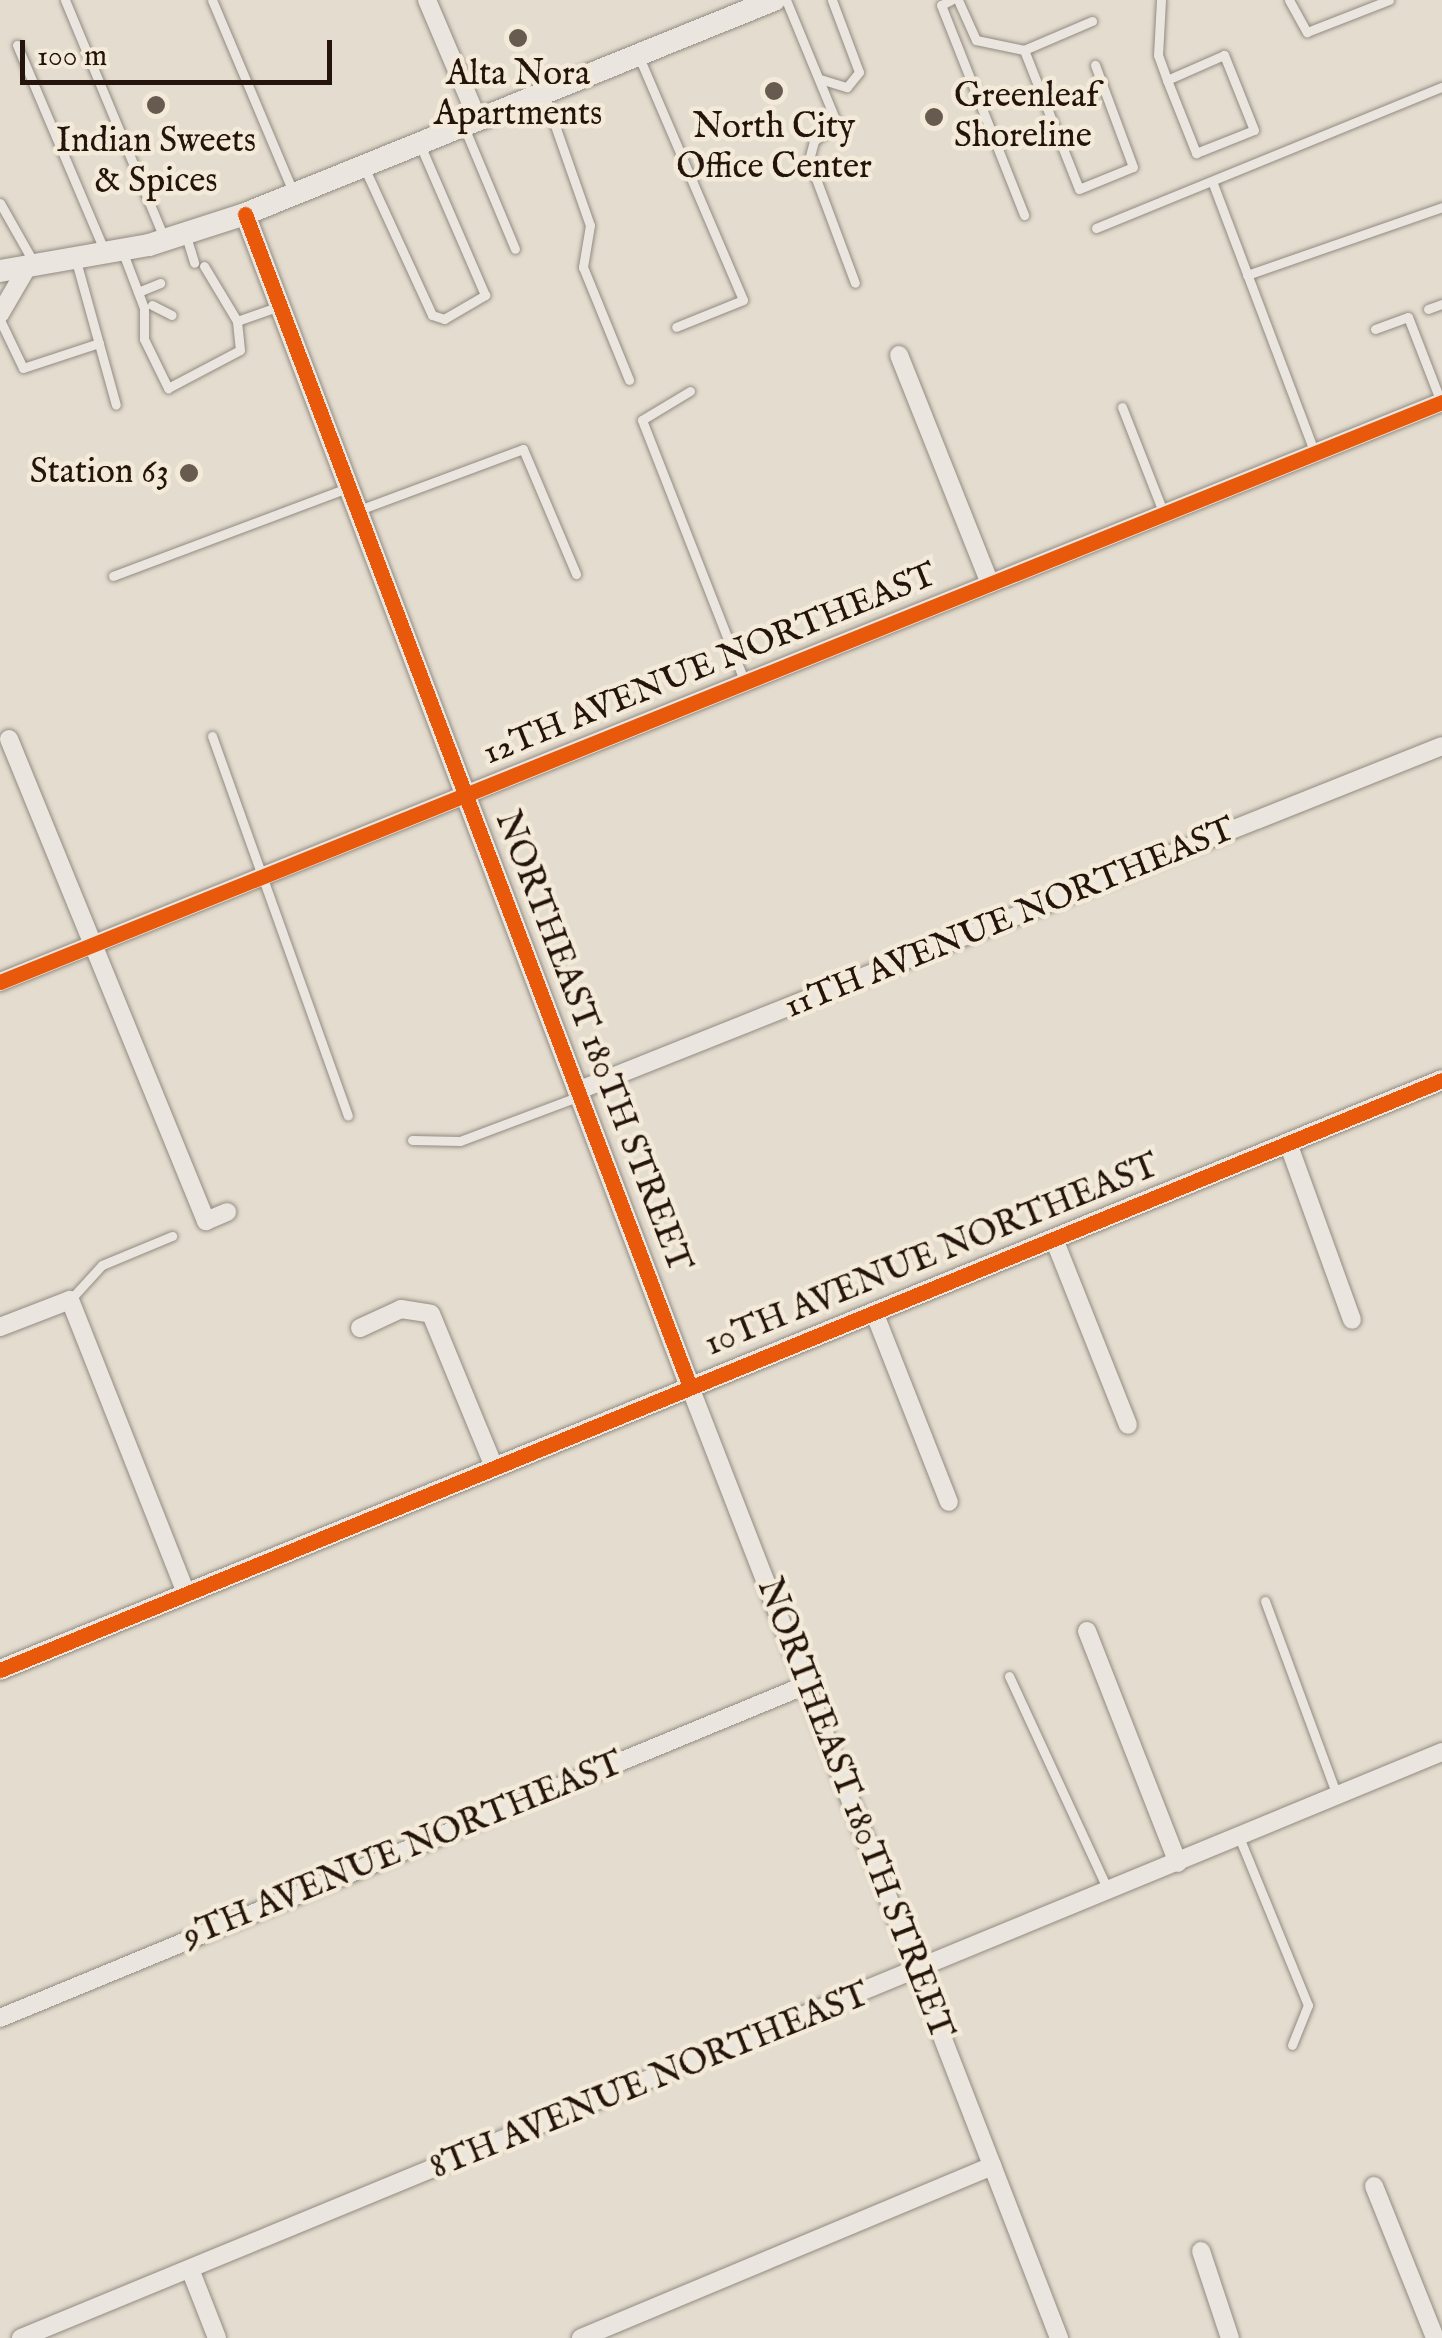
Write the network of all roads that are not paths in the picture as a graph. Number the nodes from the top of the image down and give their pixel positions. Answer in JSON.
{"nodes":[{"id":1,"x":64,"y":0,"type":"edge"},
{"id":2,"x":212,"y":0,"type":"edge"},
{"id":3,"x":427,"y":0,"type":"edge"},
{"id":4,"x":774,"y":0,"type":"edge"},
{"id":5,"x":786,"y":0,"type":"edge"},
{"id":6,"x":832,"y":0,"type":"edge"},
{"id":7,"x":1162,"y":0,"type":"edge"},
{"id":8,"x":1289,"y":0,"type":"edge"},
{"id":9,"x":1389,"y":0,"type":"edge"},
{"id":10,"x":947,"y":1,"type":"edge"},
{"id":11,"x":1092,"y":21,"type":"dead end"},
{"id":12,"x":18,"y":45,"type":"dead end"},
{"id":13,"x":1024,"y":50,"type":"junction"},
{"id":14,"x":638,"y":54,"type":"junction"},
{"id":15,"x":1095,"y":65,"type":"dead end"},
{"id":16,"x":818,"y":77,"type":"junction"},
{"id":17,"x":1167,"y":80,"type":"junction"},
{"id":18,"x":1442,"y":87,"type":"edge"},
{"id":19,"x":543,"y":92,"type":"junction"},
{"id":20,"x":470,"y":121,"type":"junction"},
{"id":21,"x":418,"y":142,"type":"junction"},
{"id":22,"x":364,"y":166,"type":"junction"},
{"id":23,"x":1212,"y":182,"type":"junction"},
{"id":24,"x":294,"y":194,"type":"junction"},
{"id":25,"x":0,"y":202,"type":"edge"},
{"id":26,"x":1442,"y":207,"type":"edge"},
{"id":27,"x":246,"y":214,"type":"junction"},
{"id":28,"x":1024,"y":215,"type":"dead end"},
{"id":29,"x":1096,"y":228,"type":"dead end"},
{"id":30,"x":175,"y":237,"type":"junction"},
{"id":31,"x":515,"y":249,"type":"dead end"},
{"id":32,"x":114,"y":253,"type":"junction"},
{"id":33,"x":76,"y":261,"type":"junction"},
{"id":34,"x":0,"y":271,"type":"edge"},
{"id":35,"x":31,"y":271,"type":"junction"},
{"id":36,"x":1248,"y":275,"type":"junction"},
{"id":37,"x":160,"y":283,"type":"dead end"},
{"id":38,"x":855,"y":283,"type":"dead end"},
{"id":39,"x":138,"y":292,"type":"junction"},
{"id":40,"x":167,"y":300,"type":"dead end"},
{"id":41,"x":1442,"y":304,"type":"edge"},
{"id":42,"x":280,"y":306,"type":"junction"},
{"id":43,"x":148,"y":307,"type":"junction"},
{"id":44,"x":1428,"y":309,"type":"dead end"},
{"id":45,"x":172,"y":315,"type":"dead end"},
{"id":46,"x":0,"y":317,"type":"edge"},
{"id":47,"x":236,"y":321,"type":"junction"},
{"id":48,"x":676,"y":327,"type":"dead end"},
{"id":49,"x":1376,"y":330,"type":"dead end"},
{"id":50,"x":99,"y":343,"type":"junction"},
{"id":51,"x":899,"y":355,"type":"dead end"},
{"id":52,"x":628,"y":380,"type":"dead end"},
{"id":53,"x":690,"y":391,"type":"dead end"},
{"id":54,"x":1442,"y":402,"type":"edge"},
{"id":55,"x":116,"y":405,"type":"dead end"},
{"id":56,"x":1122,"y":407,"type":"dead end"},
{"id":57,"x":1316,"y":453,"type":"junction"},
{"id":58,"x":347,"y":488,"type":"junction"},
{"id":59,"x":356,"y":510,"type":"junction"},
{"id":60,"x":1164,"y":514,"type":"junction"},
{"id":61,"x":576,"y":574,"type":"dead end"},
{"id":62,"x":114,"y":576,"type":"dead end"},
{"id":63,"x":990,"y":584,"type":"junction"},
{"id":64,"x":745,"y":683,"type":"junction"},
{"id":65,"x":212,"y":736,"type":"dead end"},
{"id":66,"x":9,"y":739,"type":"dead end"},
{"id":67,"x":1442,"y":746,"type":"edge"},
{"id":68,"x":468,"y":795,"type":"junction"},
{"id":69,"x":264,"y":876,"type":"junction"},
{"id":70,"x":93,"y":945,"type":"junction"},
{"id":71,"x":0,"y":982,"type":"edge"},
{"id":72,"x":1442,"y":1080,"type":"edge"},
{"id":73,"x":578,"y":1094,"type":"junction"},
{"id":74,"x":348,"y":1115,"type":"dead end"},
{"id":75,"x":412,"y":1140,"type":"dead end"},
{"id":76,"x":1288,"y":1143,"type":"junction"},
{"id":77,"x":227,"y":1212,"type":"dead end"},
{"id":78,"x":172,"y":1236,"type":"dead end"},
{"id":79,"x":1054,"y":1239,"type":"junction"},
{"id":80,"x":70,"y":1300,"type":"junction"},
{"id":81,"x":874,"y":1312,"type":"junction"},
{"id":82,"x":1352,"y":1320,"type":"dead end"},
{"id":83,"x":0,"y":1327,"type":"edge"},
{"id":84,"x":360,"y":1328,"type":"dead end"},
{"id":85,"x":690,"y":1386,"type":"junction"},
{"id":86,"x":1128,"y":1425,"type":"dead end"},
{"id":87,"x":494,"y":1467,"type":"junction"},
{"id":88,"x":949,"y":1502,"type":"dead end"},
{"id":89,"x":186,"y":1593,"type":"junction"},
{"id":90,"x":1265,"y":1601,"type":"dead end"},
{"id":91,"x":1087,"y":1632,"type":"dead end"},
{"id":92,"x":0,"y":1670,"type":"edge"},
{"id":93,"x":1009,"y":1676,"type":"dead end"},
{"id":94,"x":806,"y":1684,"type":"junction"},
{"id":95,"x":1442,"y":1752,"type":"edge"},
{"id":96,"x":1337,"y":1796,"type":"junction"},
{"id":97,"x":1239,"y":1837,"type":"junction"},
{"id":98,"x":1178,"y":1863,"type":"junction"},
{"id":99,"x":1109,"y":1893,"type":"junction"},
{"id":100,"x":917,"y":1974,"type":"junction"},
{"id":101,"x":0,"y":2018,"type":"edge"},
{"id":102,"x":1292,"y":2045,"type":"dead end"},
{"id":103,"x":992,"y":2166,"type":"junction"},
{"id":104,"x":1374,"y":2186,"type":"dead end"},
{"id":105,"x":1201,"y":2251,"type":"dead end"},
{"id":106,"x":190,"y":2268,"type":"junction"},
{"id":107,"x":21,"y":2338,"type":"edge"},
{"id":108,"x":217,"y":2338,"type":"edge"},
{"id":109,"x":582,"y":2338,"type":"edge"},
{"id":110,"x":1059,"y":2338,"type":"edge"},
{"id":111,"x":1230,"y":2338,"type":"edge"},
{"id":112,"x":1435,"y":2338,"type":"edge"}],
"edges":[{"from":1,"to":30,"type":"lane"},
{"from":2,"to":24,"type":"lane"},
{"from":3,"to":20,"type":"street"},
{"from":4,"to":14,"type":"main road"},
{"from":5,"to":16,"type":"lane"},
{"from":6,"to":16,"type":"lane"},
{"from":7,"to":17,"type":"lane"},
{"from":8,"to":9,"type":"lane"},
{"from":10,"to":13,"type":"lane"},
{"from":10,"to":28,"type":"lane"},
{"from":11,"to":13,"type":"lane"},
{"from":12,"to":32,"type":"lane"},
{"from":13,"to":15,"type":"lane"},
{"from":14,"to":19,"type":"main road"},
{"from":14,"to":48,"type":"lane"},
{"from":16,"to":38,"type":"lane"},
{"from":17,"to":17,"type":"lane"},
{"from":18,"to":23,"type":"lane"},
{"from":19,"to":20,"type":"main road"},
{"from":19,"to":52,"type":"lane"},
{"from":20,"to":21,"type":"main road"},
{"from":20,"to":31,"type":"lane"},
{"from":21,"to":22,"type":"main road"},
{"from":21,"to":22,"type":"lane"},
{"from":22,"to":24,"type":"main road"},
{"from":23,"to":29,"type":"lane"},
{"from":23,"to":36,"type":"lane"},
{"from":24,"to":27,"type":"main road"},
{"from":25,"to":35,"type":"lane"},
{"from":26,"to":36,"type":"lane"},
{"from":27,"to":30,"type":"main road"},
{"from":27,"to":42,"type":"street","name":"NORTHEAST 180TH STREET"},
{"from":30,"to":32,"type":"main road"},
{"from":30,"to":47,"type":"lane"},
{"from":32,"to":33,"type":"main road"},
{"from":32,"to":39,"type":"lane"},
{"from":33,"to":35,"type":"main road"},
{"from":33,"to":50,"type":"lane"},
{"from":34,"to":35,"type":"main road"},
{"from":35,"to":46,"type":"street"},
{"from":36,"to":57,"type":"lane"},
{"from":37,"to":39,"type":"lane"},
{"from":39,"to":43,"type":"lane"},
{"from":40,"to":43,"type":"lane"},
{"from":41,"to":44,"type":"lane"},
{"from":42,"to":47,"type":"lane"},
{"from":42,"to":58,"type":"street","name":"NORTHEAST 180TH STREET"},
{"from":43,"to":45,"type":"lane"},
{"from":43,"to":47,"type":"lane"},
{"from":46,"to":50,"type":"lane"},
{"from":49,"to":54,"type":"lane"},
{"from":50,"to":55,"type":"lane"},
{"from":51,"to":63,"type":"street"},
{"from":53,"to":64,"type":"lane"},
{"from":54,"to":57,"type":"street","name":"12TH AVENUE NORTHEAST"},
{"from":56,"to":60,"type":"lane"},
{"from":57,"to":60,"type":"street","name":"12TH AVENUE NORTHEAST"},
{"from":58,"to":59,"type":"street","name":"NORTHEAST 180TH STREET"},
{"from":58,"to":62,"type":"lane"},
{"from":59,"to":61,"type":"lane"},
{"from":59,"to":68,"type":"street","name":"NORTHEAST 180TH STREET"},
{"from":60,"to":63,"type":"street","name":"12TH AVENUE NORTHEAST"},
{"from":63,"to":64,"type":"street","name":"12TH AVENUE NORTHEAST"},
{"from":64,"to":68,"type":"street","name":"12TH AVENUE NORTHEAST"},
{"from":65,"to":69,"type":"lane"},
{"from":66,"to":70,"type":"street"},
{"from":67,"to":73,"type":"street","name":"11TH AVENUE NORTHEAST"},
{"from":68,"to":69,"type":"street","name":"12TH AVENUE NORTHEAST"},
{"from":68,"to":73,"type":"street","name":"NORTHEAST 180TH STREET"},
{"from":69,"to":70,"type":"street","name":"12TH AVENUE NORTHEAST"},
{"from":69,"to":74,"type":"lane"},
{"from":70,"to":71,"type":"street","name":"12TH AVENUE NORTHEAST"},
{"from":70,"to":77,"type":"street"},
{"from":72,"to":76,"type":"street","name":"10TH AVENUE NORTHEAST"},
{"from":73,"to":75,"type":"lane"},
{"from":73,"to":85,"type":"street","name":"NORTHEAST 180TH STREET"},
{"from":76,"to":79,"type":"street","name":"10TH AVENUE NORTHEAST"},
{"from":76,"to":82,"type":"street"},
{"from":78,"to":80,"type":"lane"},
{"from":79,"to":81,"type":"street","name":"10TH AVENUE NORTHEAST"},
{"from":79,"to":86,"type":"street"},
{"from":80,"to":83,"type":"street"},
{"from":80,"to":89,"type":"street"},
{"from":81,"to":85,"type":"street","name":"10TH AVENUE NORTHEAST"},
{"from":81,"to":88,"type":"street"},
{"from":84,"to":87,"type":"street"},
{"from":85,"to":87,"type":"street","name":"10TH AVENUE NORTHEAST"},
{"from":85,"to":94,"type":"street","name":"NORTHEAST 180TH STREET"},
{"from":87,"to":89,"type":"street","name":"10TH AVENUE NORTHEAST"},
{"from":89,"to":92,"type":"street","name":"10TH AVENUE NORTHEAST"},
{"from":90,"to":96,"type":"lane"},
{"from":91,"to":98,"type":"street"},
{"from":93,"to":99,"type":"lane"},
{"from":94,"to":100,"type":"street","name":"NORTHEAST 180TH STREET"},
{"from":94,"to":101,"type":"street","name":"9TH AVENUE NORTHEAST"},
{"from":95,"to":96,"type":"street","name":"8TH AVENUE NORTHEAST"},
{"from":96,"to":97,"type":"street","name":"8TH AVENUE NORTHEAST"},
{"from":97,"to":98,"type":"street","name":"8TH AVENUE NORTHEAST"},
{"from":97,"to":102,"type":"lane"},
{"from":98,"to":99,"type":"street","name":"8TH AVENUE NORTHEAST"},
{"from":99,"to":100,"type":"street","name":"8TH AVENUE NORTHEAST"},
{"from":100,"to":103,"type":"street","name":"NORTHEAST 180TH STREET"},
{"from":100,"to":106,"type":"street","name":"8TH AVENUE NORTHEAST"},
{"from":103,"to":109,"type":"street"},
{"from":103,"to":110,"type":"street","name":"NORTHEAST 180TH STREET"},
{"from":104,"to":112,"type":"street"},
{"from":105,"to":111,"type":"street"},
{"from":106,"to":107,"type":"street","name":"8TH AVENUE NORTHEAST"},
{"from":106,"to":108,"type":"street"}]}
